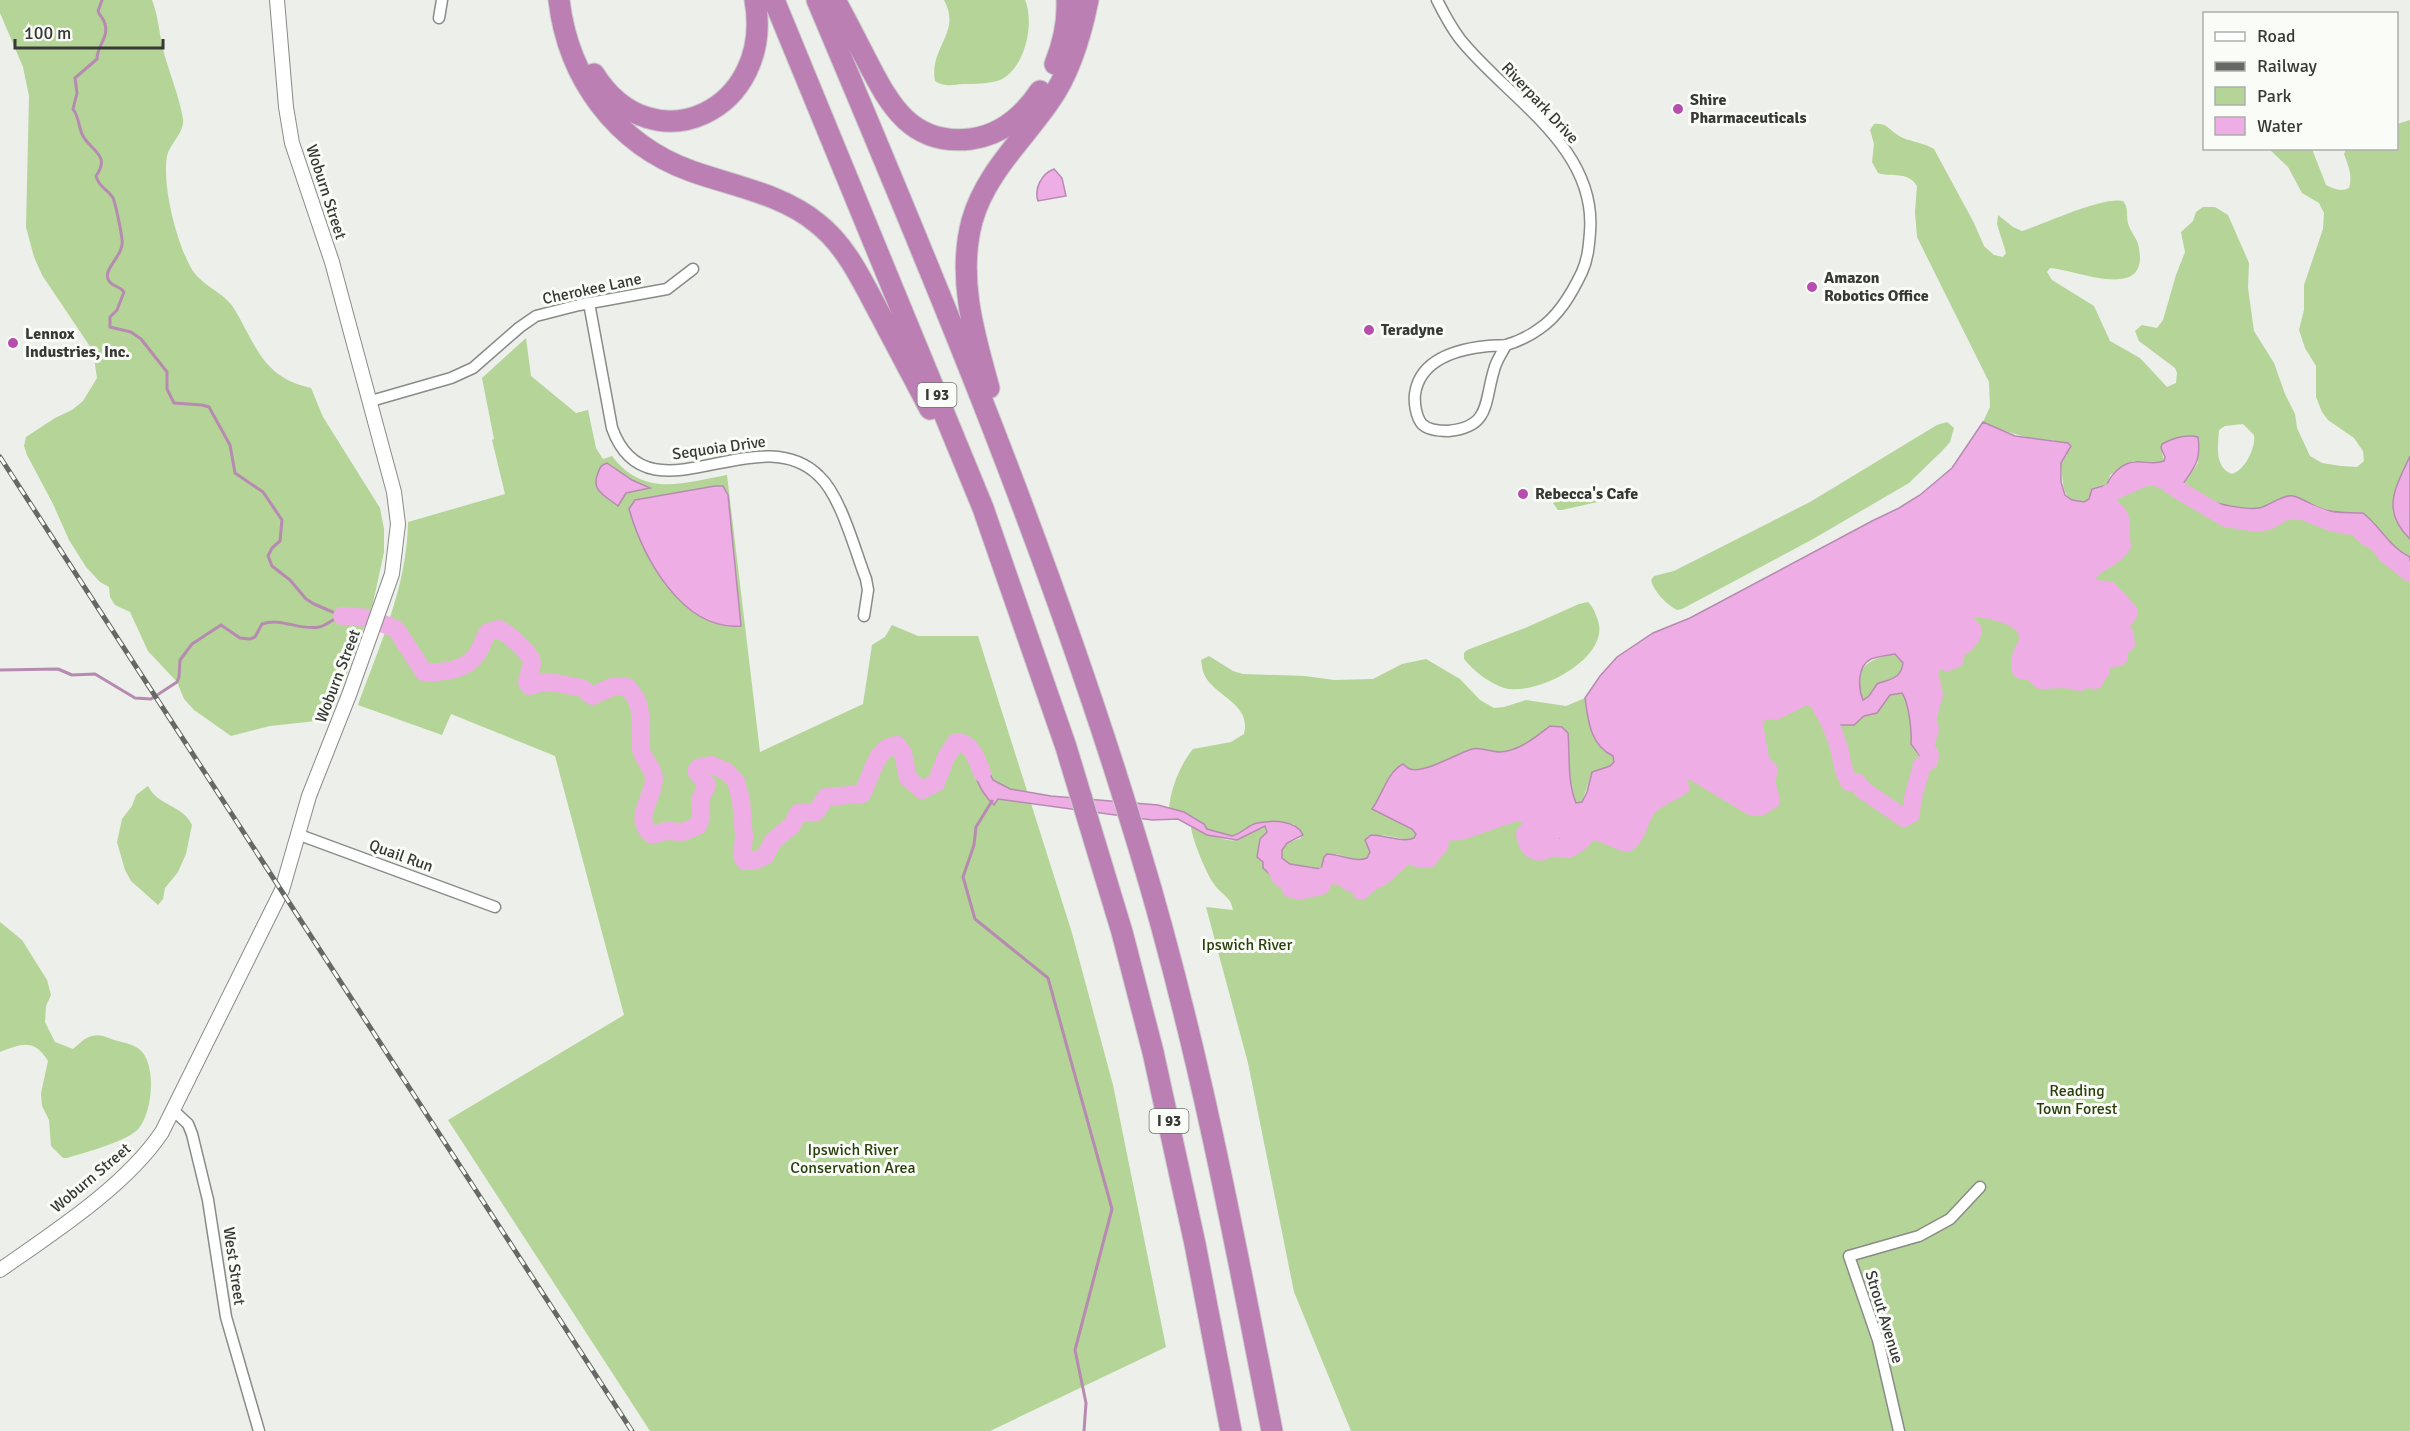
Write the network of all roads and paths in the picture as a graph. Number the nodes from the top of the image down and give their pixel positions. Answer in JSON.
{"nodes":[{"id":1,"x":277,"y":0,"type":"edge"},
{"id":2,"x":442,"y":0,"type":"edge"},
{"id":3,"x":559,"y":0,"type":"edge"},
{"id":4,"x":571,"y":0,"type":"edge"},
{"id":5,"x":755,"y":0,"type":"edge"},
{"id":6,"x":774,"y":0,"type":"edge"},
{"id":7,"x":817,"y":0,"type":"edge"},
{"id":8,"x":835,"y":0,"type":"edge"},
{"id":9,"x":1437,"y":0,"type":"edge"},
{"id":10,"x":1078,"y":5,"type":"edge"},
{"id":11,"x":439,"y":18,"type":"dead end"},
{"id":12,"x":693,"y":269,"type":"dead end"},
{"id":13,"x":589,"y":303,"type":"junction"},
{"id":14,"x":1506,"y":345,"type":"junction"},
{"id":15,"x":370,"y":401,"type":"junction"},
{"id":16,"x":1020,"y":495,"type":"junction"},
{"id":17,"x":983,"y":508,"type":"junction"},
{"id":18,"x":864,"y":616,"type":"dead end"},
{"id":19,"x":297,"y":834,"type":"junction"},
{"id":20,"x":495,"y":907,"type":"dead end"},
{"id":21,"x":173,"y":1110,"type":"junction"},
{"id":22,"x":1980,"y":1187,"type":"dead end"},
{"id":23,"x":0,"y":1270,"type":"edge"},
{"id":24,"x":259,"y":1431,"type":"edge"},
{"id":25,"x":1231,"y":1431,"type":"edge"},
{"id":26,"x":1272,"y":1431,"type":"edge"},
{"id":27,"x":1899,"y":1431,"type":"edge"}],
"edges":[{"from":1,"to":15,"type":"street","name":"Woburn Street"},
{"from":2,"to":11,"type":"street"},
{"from":3,"to":17,"type":"highway"},
{"from":4,"to":5,"type":"highway"},
{"from":6,"to":17,"type":"highway","number":"I 93"},
{"from":7,"to":16,"type":"highway","number":"I 93"},
{"from":8,"to":10,"type":"highway"},
{"from":9,"to":14,"type":"street","name":"Riverpark Drive"},
{"from":10,"to":16,"type":"highway"},
{"from":12,"to":13,"type":"street","name":"Cherokee Lane"},
{"from":13,"to":15,"type":"street","name":"Cherokee Lane"},
{"from":13,"to":18,"type":"street","name":"Sequoia Drive"},
{"from":14,"to":14,"type":"street","name":"Riverpark Drive"},
{"from":15,"to":19,"type":"street","name":"Woburn Street"},
{"from":16,"to":26,"type":"highway","number":"I 93"},
{"from":17,"to":25,"type":"highway","number":"I 93"},
{"from":19,"to":20,"type":"street","name":"Quail Run"},
{"from":19,"to":21,"type":"street","name":"Woburn Street"},
{"from":21,"to":23,"type":"street","name":"Woburn Street"},
{"from":21,"to":24,"type":"street","name":"West Street"},
{"from":22,"to":27,"type":"street","name":"Strout Avenue"}]}
